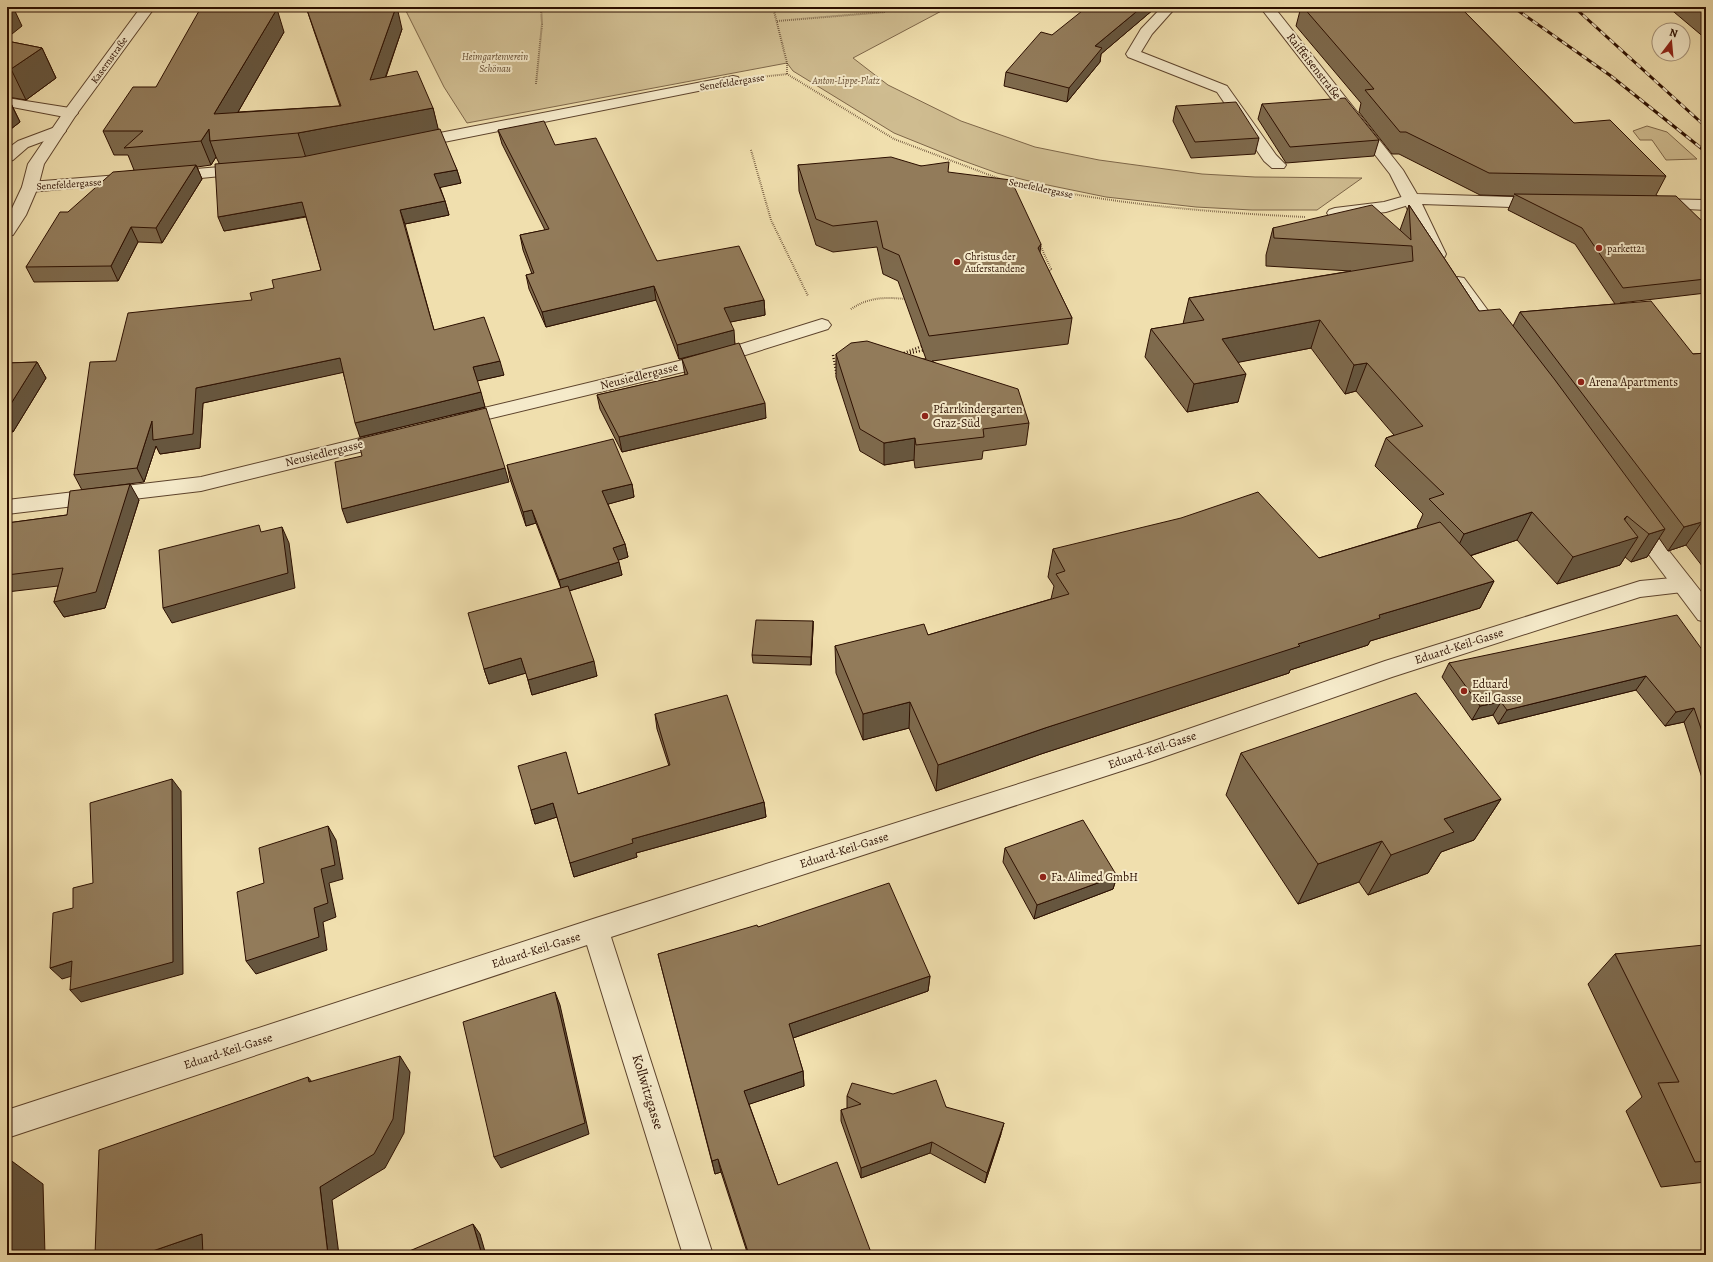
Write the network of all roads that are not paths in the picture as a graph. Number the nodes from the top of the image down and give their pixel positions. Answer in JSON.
{"nodes":[{"id":1,"x":148,"y":7,"type":"edge"},
{"id":2,"x":1169,"y":7,"type":"edge"},
{"id":3,"x":1267,"y":7,"type":"edge"},
{"id":4,"x":733,"y":80,"type":"road end"},
{"id":5,"x":7,"y":102,"type":"edge"},
{"id":6,"x":70,"y":113,"type":"junction"},
{"id":7,"x":58,"y":131,"type":"junction"},
{"id":8,"x":399,"y":146,"type":"edge"},
{"id":9,"x":7,"y":157,"type":"edge"},
{"id":10,"x":1278,"y":165,"type":"dead end"},
{"id":11,"x":260,"y":168,"type":"edge"},
{"id":12,"x":30,"y":187,"type":"junction"},
{"id":13,"x":1412,"y":199,"type":"junction"},
{"id":14,"x":1553,"y":203,"type":"edge"},
{"id":15,"x":1638,"y":204,"type":"edge"},
{"id":16,"x":1706,"y":205,"type":"edge"},
{"id":17,"x":1335,"y":213,"type":"edge"},
{"id":18,"x":7,"y":231,"type":"edge"},
{"id":19,"x":822,"y":325,"type":"road end"},
{"id":20,"x":1506,"y":346,"type":"edge"},
{"id":21,"x":441,"y":425,"type":"edge"},
{"id":22,"x":410,"y":432,"type":"edge"},
{"id":23,"x":7,"y":507,"type":"edge"},
{"id":24,"x":1626,"y":510,"type":"edge"},
{"id":25,"x":1683,"y":585,"type":"junction"},
{"id":26,"x":1706,"y":614,"type":"edge"},
{"id":27,"x":596,"y":930,"type":"junction"},
{"id":28,"x":7,"y":1124,"type":"edge"},
{"id":29,"x":698,"y":1255,"type":"edge"}],
"edges":[{"from":1,"to":6,"type":"street","name":"Kasernstraße"},
{"from":2,"to":10,"type":"street"},
{"from":3,"to":13,"type":"street","name":"Raiffeisenstraße"},
{"from":4,"to":8,"type":"street","name":"Senefeldergasse"},
{"from":5,"to":6,"type":"street"},
{"from":6,"to":7,"type":"street","name":"Kasernstraße"},
{"from":7,"to":9,"type":"street"},
{"from":7,"to":12,"type":"street","name":"Kasernstraße"},
{"from":11,"to":12,"type":"street","name":"Senefeldergasse"},
{"from":12,"to":18,"type":"street","name":"Kasernstraße"},
{"from":13,"to":14,"type":"street"},
{"from":13,"to":17,"type":"street"},
{"from":13,"to":20,"type":"street","name":"Raiffeisenstraße"},
{"from":15,"to":16,"type":"street"},
{"from":19,"to":21,"type":"street","name":"Neusiedlergasse"},
{"from":22,"to":23,"type":"street","name":"Neusiedlergasse"},
{"from":24,"to":25,"type":"street"},
{"from":25,"to":26,"type":"street"},
{"from":25,"to":27,"type":"street","name":"Eduard-Keil-Gasse"},
{"from":27,"to":28,"type":"street","name":"Eduard-Keil-Gasse"},
{"from":27,"to":29,"type":"street","name":"Kollwitzgasse"}]}
